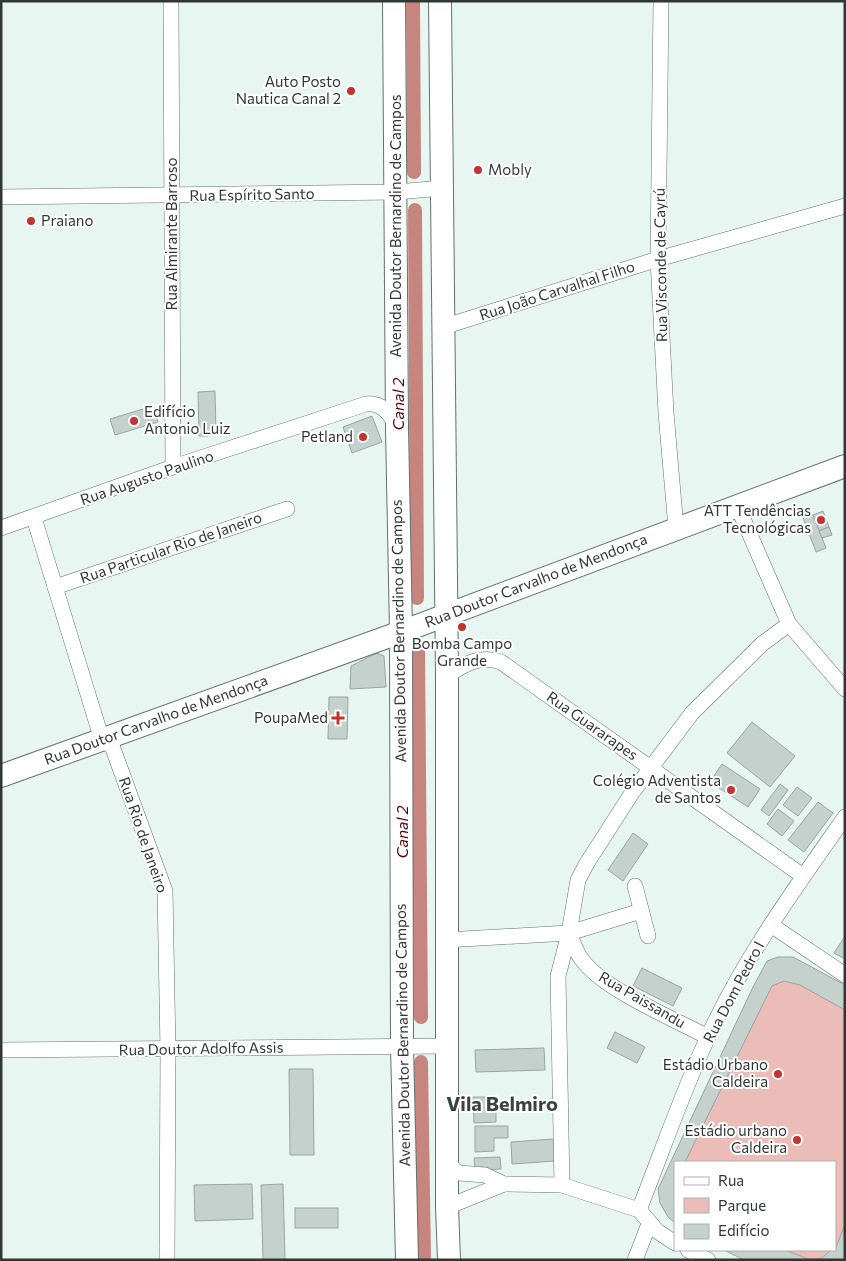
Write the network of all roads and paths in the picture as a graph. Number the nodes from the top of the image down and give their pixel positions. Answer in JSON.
{"nodes":[{"id":1,"x":171,"y":1,"type":"edge"},
{"id":2,"x":394,"y":1,"type":"edge"},
{"id":3,"x":440,"y":1,"type":"edge"},
{"id":4,"x":660,"y":1,"type":"edge"},
{"id":5,"x":442,"y":188,"type":"junction"},
{"id":6,"x":397,"y":192,"type":"junction"},
{"id":7,"x":172,"y":196,"type":"junction"},
{"id":8,"x":1,"y":197,"type":"edge"},
{"id":9,"x":845,"y":206,"type":"edge"},
{"id":10,"x":658,"y":259,"type":"junction"},
{"id":11,"x":443,"y":327,"type":"junction"},
{"id":12,"x":396,"y":428,"type":"junction"},
{"id":13,"x":845,"y":466,"type":"edge"},
{"id":14,"x":173,"y":468,"type":"junction"},
{"id":15,"x":737,"y":505,"type":"junction"},
{"id":16,"x":287,"y":509,"type":"dead end"},
{"id":17,"x":34,"y":518,"type":"junction"},
{"id":18,"x":1,"y":528,"type":"edge"},
{"id":19,"x":676,"y":528,"type":"junction"},
{"id":20,"x":55,"y":587,"type":"junction"},
{"id":21,"x":446,"y":614,"type":"junction"},
{"id":22,"x":789,"y":624,"type":"junction"},
{"id":23,"x":401,"y":632,"type":"junction"},
{"id":24,"x":447,"y":676,"type":"junction"},
{"id":25,"x":845,"y":689,"type":"edge"},
{"id":26,"x":102,"y":740,"type":"junction"},
{"id":27,"x":652,"y":768,"type":"junction"},
{"id":28,"x":1,"y":776,"type":"edge"},
{"id":29,"x":845,"y":817,"type":"edge"},
{"id":30,"x":803,"y":876,"type":"junction"},
{"id":31,"x":634,"y":886,"type":"dead end"},
{"id":32,"x":641,"y":911,"type":"junction"},
{"id":33,"x":771,"y":925,"type":"junction"},
{"id":34,"x":569,"y":933,"type":"junction"},
{"id":35,"x":648,"y":936,"type":"dead end"},
{"id":36,"x":446,"y":940,"type":"junction"},
{"id":37,"x":845,"y":975,"type":"edge"},
{"id":38,"x":708,"y":1037,"type":"junction"},
{"id":39,"x":402,"y":1046,"type":"junction"},
{"id":40,"x":447,"y":1046,"type":"junction"},
{"id":41,"x":1,"y":1050,"type":"edge"},
{"id":42,"x":168,"y":1050,"type":"junction"},
{"id":43,"x":447,"y":1156,"type":"junction"},
{"id":44,"x":504,"y":1184,"type":"junction"},
{"id":45,"x":562,"y":1186,"type":"junction"},
{"id":46,"x":447,"y":1207,"type":"junction"},
{"id":47,"x":638,"y":1210,"type":"junction"},
{"id":48,"x":649,"y":1224,"type":"junction"},
{"id":49,"x":674,"y":1241,"type":"edge"},
{"id":50,"x":690,"y":1251,"type":"edge"},
{"id":51,"x":168,"y":1260,"type":"edge"},
{"id":52,"x":407,"y":1260,"type":"edge"},
{"id":53,"x":449,"y":1260,"type":"edge"},
{"id":54,"x":635,"y":1260,"type":"edge"},
{"id":55,"x":708,"y":1260,"type":"edge"}],
"edges":[{"from":1,"to":7,"type":"street","name":"Rua Almirante Barroso"},
{"from":2,"to":6,"type":"main road","name":"Avenida Doutor Bernardino de Campos"},
{"from":3,"to":5,"type":"main road"},
{"from":4,"to":10,"type":"street","name":"Rua Visconde de Cayrú"},
{"from":5,"to":6,"type":"street","name":"Rua Espírito Santo"},
{"from":5,"to":11,"type":"main road"},
{"from":6,"to":7,"type":"street","name":"Rua Espírito Santo"},
{"from":6,"to":12,"type":"main road","name":"Avenida Doutor Bernardino de Campos"},
{"from":7,"to":8,"type":"street","name":"Rua Espírito Santo"},
{"from":7,"to":14,"type":"street","name":"Rua Almirante Barroso"},
{"from":9,"to":10,"type":"street","name":"Rua João Carvalhal Filho"},
{"from":10,"to":11,"type":"street","name":"Rua João Carvalhal Filho"},
{"from":10,"to":19,"type":"street","name":"Rua Visconde de Cayrú"},
{"from":11,"to":21,"type":"main road"},
{"from":12,"to":14,"type":"street","name":"Rua Augusto Paulino"},
{"from":12,"to":23,"type":"main road","name":"Avenida Doutor Bernardino de Campos"},
{"from":13,"to":15,"type":"main road","name":"Rua Doutor Carvalho de Mendonça"},
{"from":14,"to":17,"type":"street","name":"Rua Augusto Paulino"},
{"from":15,"to":19,"type":"main road","name":"Rua Doutor Carvalho de Mendonça"},
{"from":15,"to":22,"type":"street"},
{"from":16,"to":20,"type":"street","name":"Rua Particular Rio de Janeiro"},
{"from":17,"to":18,"type":"street","name":"Rua Augusto Paulino"},
{"from":17,"to":20,"type":"street","name":"Rua Rio de Janeiro"},
{"from":19,"to":21,"type":"main road","name":"Rua Doutor Carvalho de Mendonça"},
{"from":20,"to":26,"type":"street","name":"Rua Rio de Janeiro"},
{"from":21,"to":23,"type":"main road","name":"Rua Doutor Carvalho de Mendonça"},
{"from":21,"to":24,"type":"main road"},
{"from":22,"to":25,"type":"street"},
{"from":22,"to":27,"type":"street"},
{"from":23,"to":26,"type":"main road","name":"Rua Doutor Carvalho de Mendonça"},
{"from":23,"to":39,"type":"main road","name":"Avenida Doutor Bernardino de Campos"},
{"from":24,"to":27,"type":"street","name":"Rua Guararapes"},
{"from":24,"to":36,"type":"main road"},
{"from":26,"to":28,"type":"main road","name":"Rua Doutor Carvalho de Mendonça"},
{"from":26,"to":42,"type":"street","name":"Rua Rio de Janeiro"},
{"from":27,"to":30,"type":"street","name":"Rua Guararapes"},
{"from":27,"to":34,"type":"street"},
{"from":29,"to":30,"type":"street","name":"Rua Dom Pedro I"},
{"from":30,"to":33,"type":"street","name":"Rua Dom Pedro I"},
{"from":31,"to":32,"type":"street"},
{"from":32,"to":34,"type":"street"},
{"from":32,"to":35,"type":"street"},
{"from":33,"to":37,"type":"street"},
{"from":33,"to":38,"type":"street","name":"Rua Dom Pedro I"},
{"from":34,"to":36,"type":"street"},
{"from":34,"to":38,"type":"street","name":"Rua Paissandu"},
{"from":34,"to":45,"type":"street"},
{"from":36,"to":40,"type":"main road"},
{"from":38,"to":47,"type":"street","name":"Rua Dom Pedro I"},
{"from":39,"to":40,"type":"street","name":"Rua Doutor Adolfo Assis"},
{"from":39,"to":42,"type":"street","name":"Rua Doutor Adolfo Assis"},
{"from":39,"to":52,"type":"main road","name":"Avenida Doutor Bernardino de Campos"},
{"from":40,"to":43,"type":"main road"},
{"from":41,"to":42,"type":"street","name":"Rua Doutor Adolfo Assis"},
{"from":42,"to":51,"type":"street","name":"Rua Rio de Janeiro"},
{"from":43,"to":44,"type":"street"},
{"from":43,"to":46,"type":"main road"},
{"from":44,"to":45,"type":"street"},
{"from":44,"to":46,"type":"street"},
{"from":45,"to":47,"type":"street"},
{"from":46,"to":53,"type":"main road"},
{"from":47,"to":48,"type":"street"},
{"from":48,"to":49,"type":"street"},
{"from":48,"to":54,"type":"street"},
{"from":50,"to":55,"type":"street"}]}
